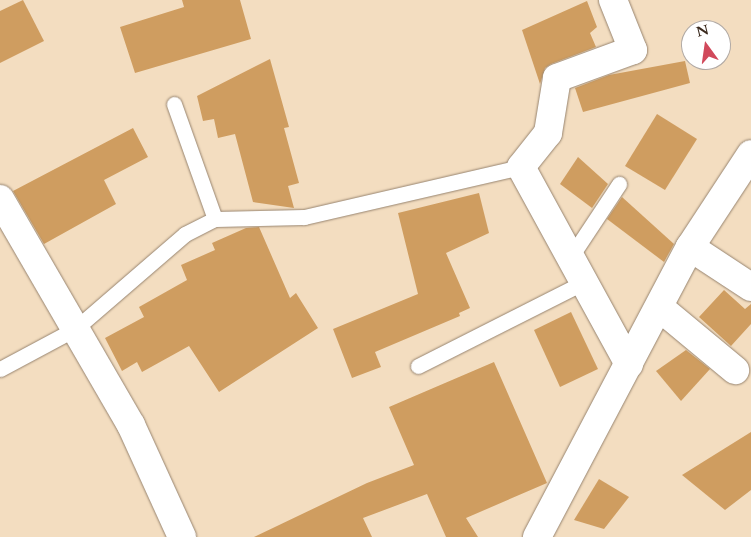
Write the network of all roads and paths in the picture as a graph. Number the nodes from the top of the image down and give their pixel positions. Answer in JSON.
{"nodes":[{"id":1,"x":612,"y":0,"type":"edge"},
{"id":2,"x":174,"y":104,"type":"dead end"},
{"id":3,"x":751,"y":154,"type":"edge"},
{"id":4,"x":521,"y":167,"type":"junction"},
{"id":5,"x":619,"y":184,"type":"dead end"},
{"id":6,"x":0,"y":198,"type":"edge"},
{"id":7,"x":215,"y":219,"type":"junction"},
{"id":8,"x":690,"y":247,"type":"junction"},
{"id":9,"x":570,"y":258,"type":"junction"},
{"id":10,"x":584,"y":282,"type":"junction"},
{"id":11,"x":751,"y":287,"type":"edge"},
{"id":12,"x":658,"y":307,"type":"junction"},
{"id":13,"x":75,"y":329,"type":"junction"},
{"id":14,"x":629,"y":364,"type":"junction"},
{"id":15,"x":418,"y":366,"type":"dead end"},
{"id":16,"x":0,"y":369,"type":"edge"},
{"id":17,"x":735,"y":370,"type":"dead end"},
{"id":18,"x":182,"y":537,"type":"edge"},
{"id":19,"x":537,"y":537,"type":"edge"}],
"edges":[{"from":1,"to":4,"type":"street"},
{"from":2,"to":7,"type":"lane"},
{"from":3,"to":8,"type":"street"},
{"from":4,"to":7,"type":"lane"},
{"from":4,"to":9,"type":"street"},
{"from":5,"to":9,"type":"lane"},
{"from":6,"to":13,"type":"street"},
{"from":7,"to":13,"type":"lane"},
{"from":8,"to":11,"type":"street"},
{"from":8,"to":12,"type":"street"},
{"from":9,"to":10,"type":"street"},
{"from":10,"to":14,"type":"street"},
{"from":10,"to":15,"type":"lane"},
{"from":12,"to":14,"type":"street"},
{"from":12,"to":17,"type":"street"},
{"from":13,"to":16,"type":"lane"},
{"from":13,"to":18,"type":"street"},
{"from":14,"to":19,"type":"street"}]}
